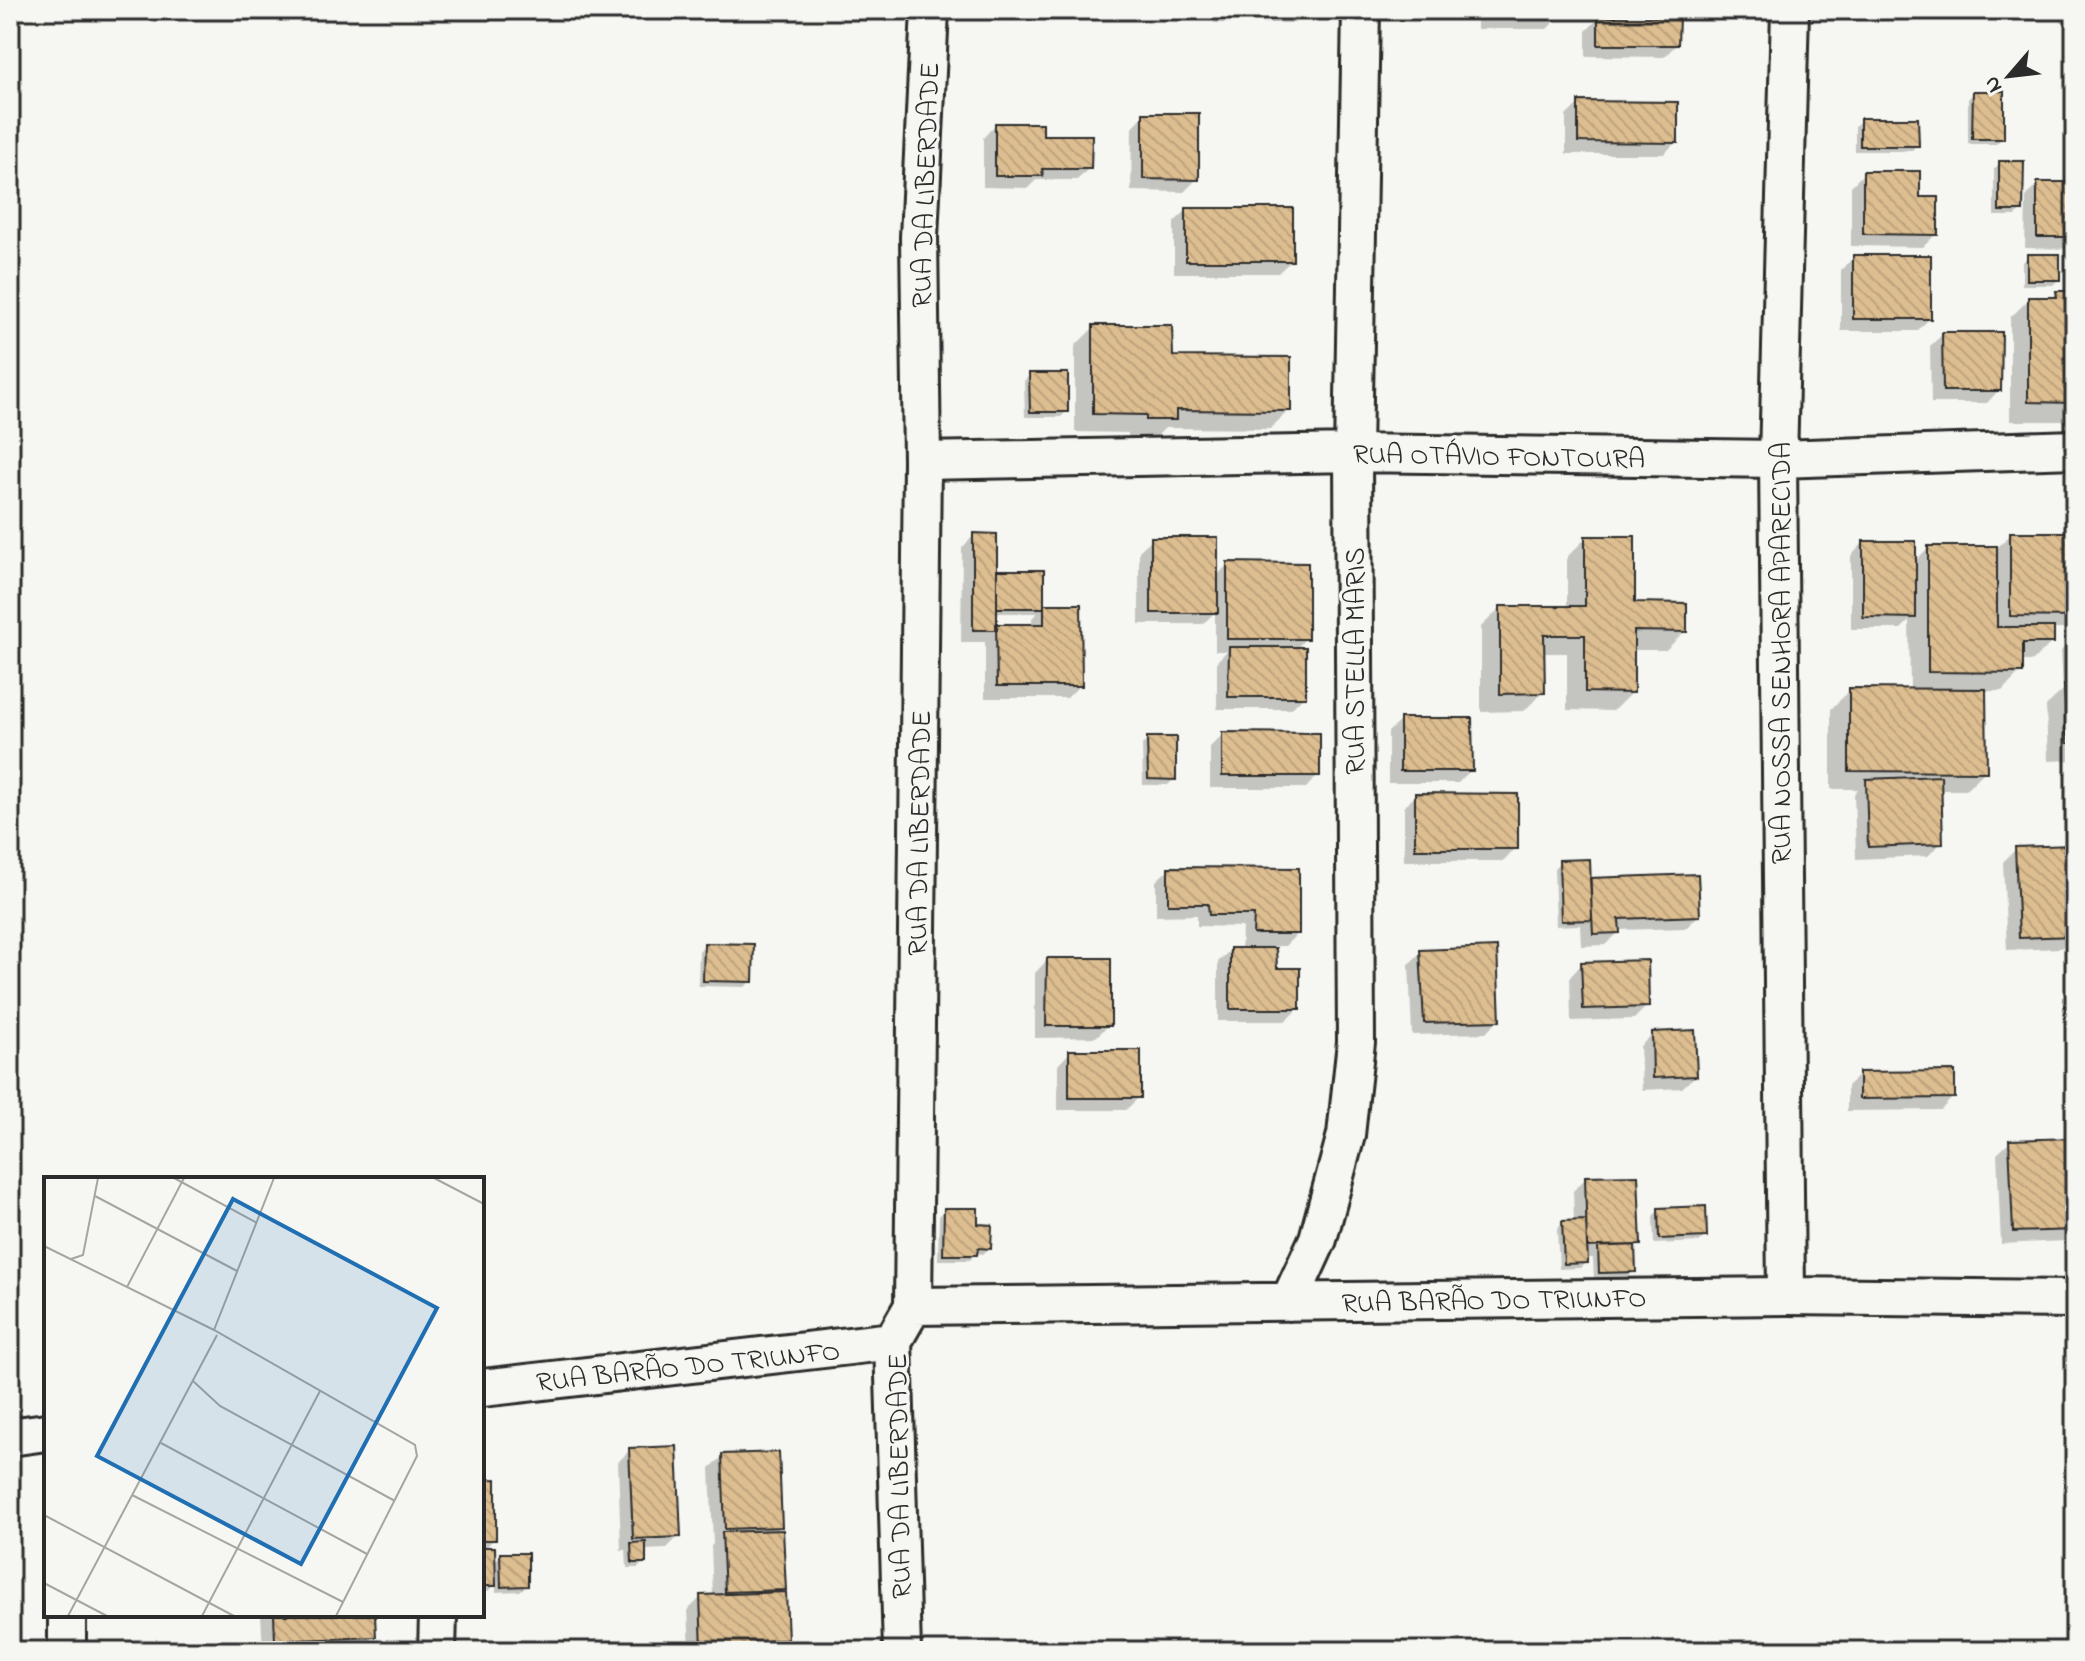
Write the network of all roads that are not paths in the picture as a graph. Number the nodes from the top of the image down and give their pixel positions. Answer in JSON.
{"nodes":[{"id":1,"x":930,"y":10,"type":"edge"},
{"id":2,"x":1361,"y":10,"type":"edge"},
{"id":3,"x":1790,"y":10,"type":"edge"},
{"id":4,"x":2075,"y":449,"type":"edge"},
{"id":5,"x":1353,"y":453,"type":"junction"},
{"id":6,"x":1778,"y":459,"type":"junction"},
{"id":7,"x":922,"y":461,"type":"junction"},
{"id":8,"x":1786,"y":1296,"type":"junction"},
{"id":9,"x":2075,"y":1299,"type":"edge"},
{"id":10,"x":1289,"y":1302,"type":"junction"},
{"id":11,"x":913,"y":1306,"type":"junction"},
{"id":12,"x":893,"y":1341,"type":"junction"},
{"id":13,"x":484,"y":1388,"type":"edge"},
{"id":14,"x":44,"y":1432,"type":"edge"},
{"id":15,"x":10,"y":1437,"type":"edge"},
{"id":16,"x":67,"y":1617,"type":"edge"},
{"id":17,"x":438,"y":1617,"type":"edge"},
{"id":18,"x":67,"y":1651,"type":"edge"},
{"id":19,"x":437,"y":1651,"type":"edge"},
{"id":20,"x":902,"y":1651,"type":"edge"}],
"edges":[{"from":1,"to":7,"type":"street","name":"RUA DA LIBERDADE"},
{"from":2,"to":5,"type":"street","name":"RUA STELLA MARIS"},
{"from":3,"to":6,"type":"street","name":"RUA NOSSA SENHORA APARECIDA"},
{"from":4,"to":6,"type":"street","name":"RUA OTÁVIO FONTOURA"},
{"from":5,"to":6,"type":"street","name":"RUA OTÁVIO FONTOURA"},
{"from":5,"to":7,"type":"street","name":"RUA OTÁVIO FONTOURA"},
{"from":5,"to":10,"type":"street","name":"RUA STELLA MARIS"},
{"from":6,"to":8,"type":"street","name":"RUA NOSSA SENHORA APARECIDA"},
{"from":7,"to":11,"type":"street","name":"RUA DA LIBERDADE"},
{"from":8,"to":9,"type":"street","name":"RUA BARÃO DO TRIUNFO"},
{"from":8,"to":10,"type":"street","name":"RUA BARÃO DO TRIUNFO"},
{"from":10,"to":11,"type":"street","name":"RUA BARÃO DO TRIUNFO"},
{"from":11,"to":12,"type":"street","name":"RUA DA LIBERDADE"},
{"from":12,"to":13,"type":"street","name":"RUA BARÃO DO TRIUNFO"},
{"from":12,"to":20,"type":"street","name":"RUA DA LIBERDADE"},
{"from":14,"to":15,"type":"street"},
{"from":16,"to":18,"type":"street"},
{"from":17,"to":19,"type":"street"}]}
